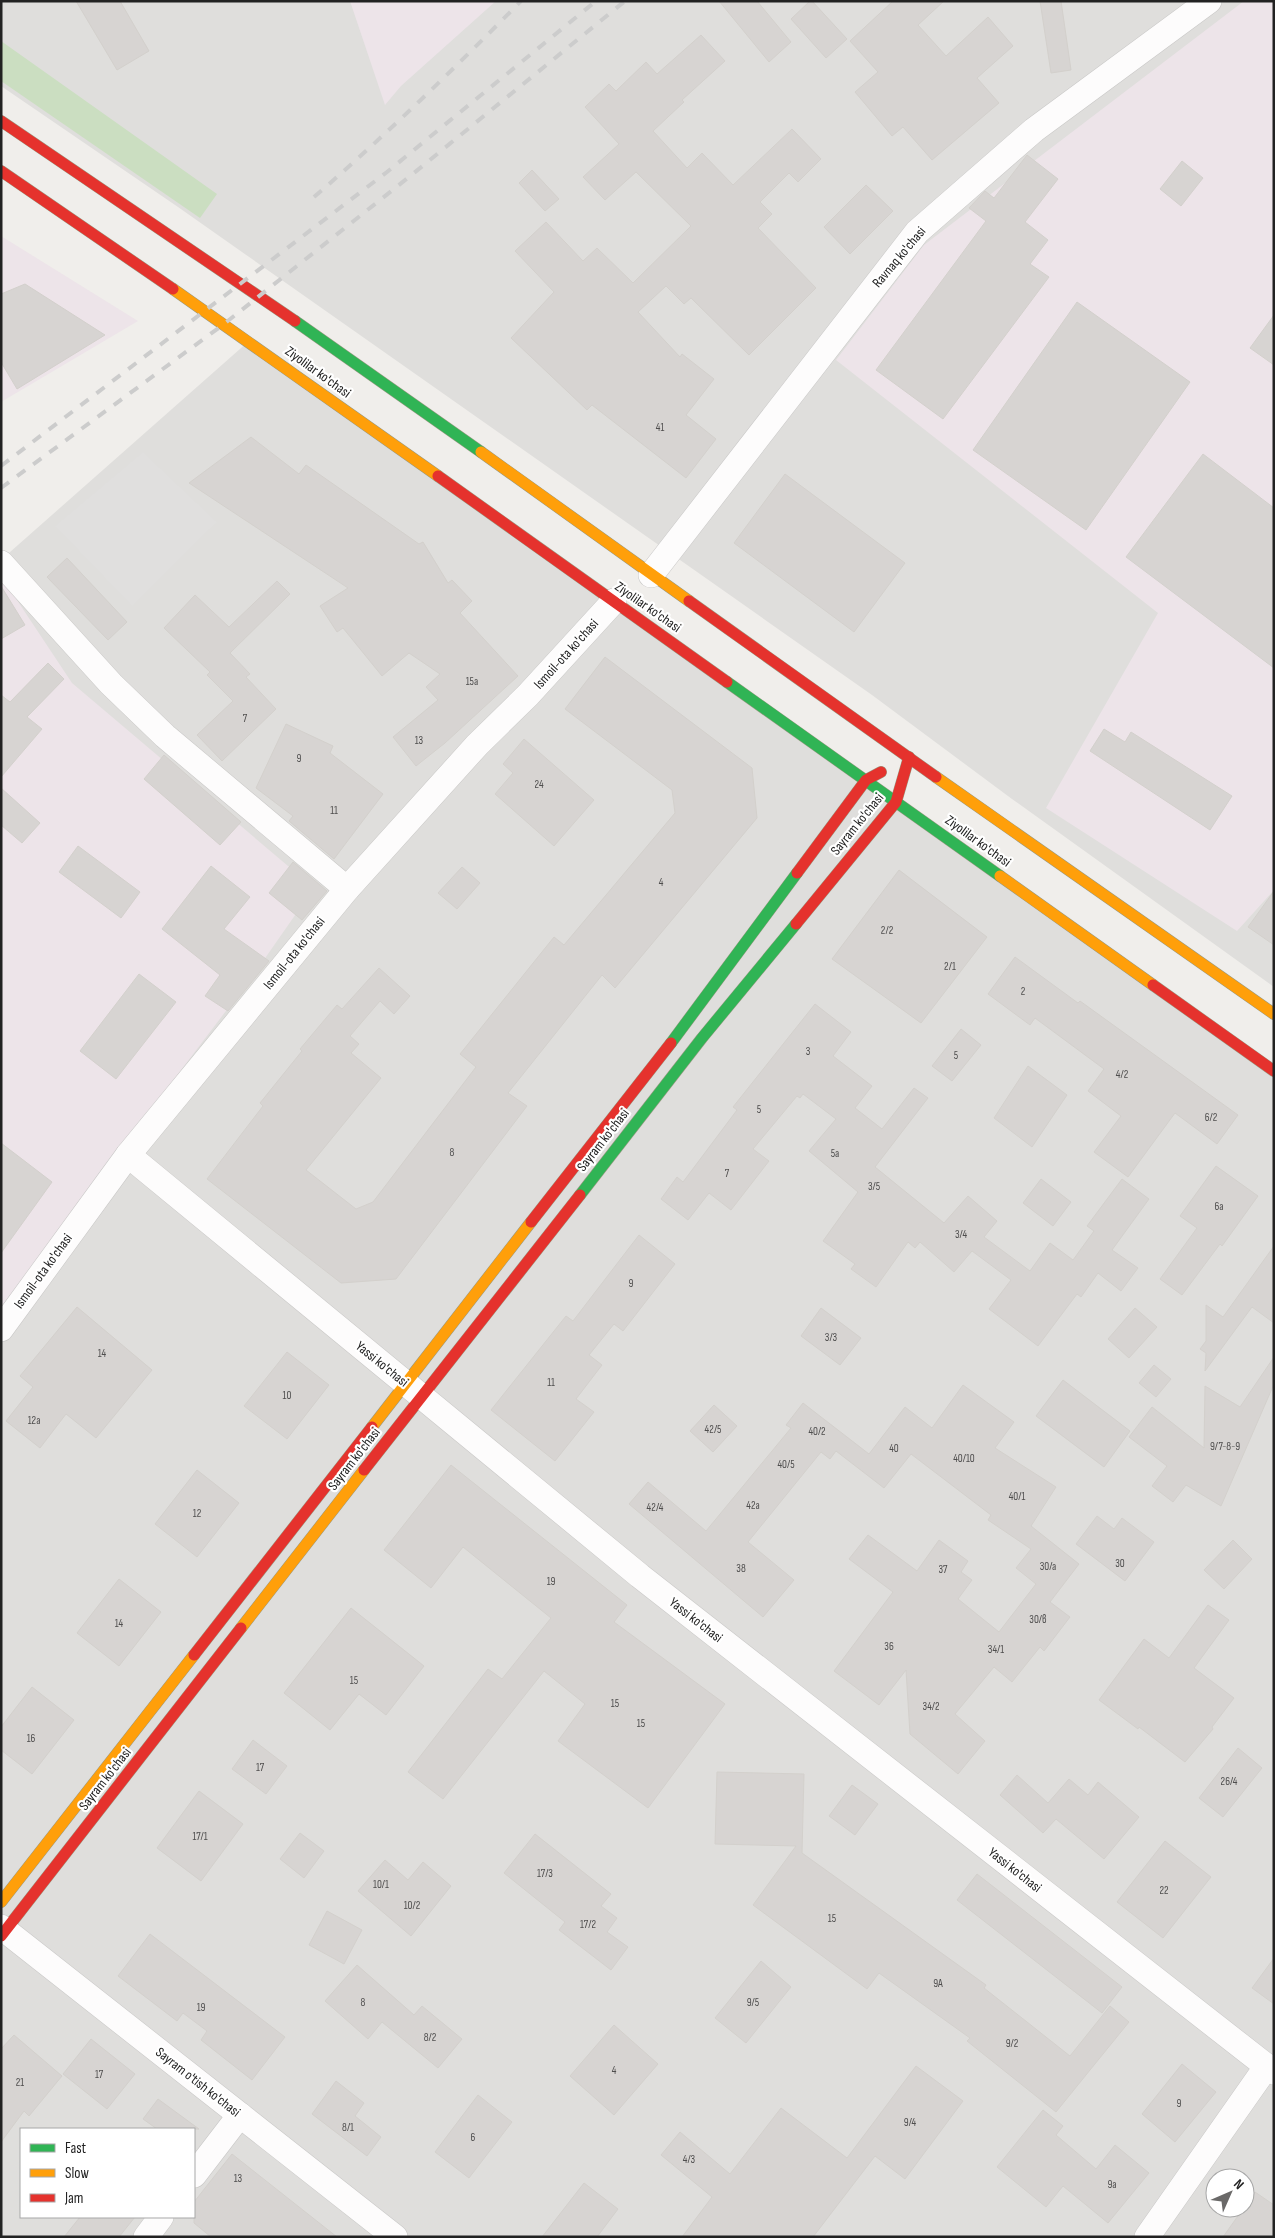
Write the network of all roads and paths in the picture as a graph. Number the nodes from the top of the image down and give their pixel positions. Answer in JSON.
{"nodes":[{"id":1,"x":1209,"y":1,"type":"edge"},
{"id":2,"x":1,"y":121,"type":"edge"},
{"id":3,"x":1,"y":172,"type":"edge"},
{"id":4,"x":1,"y":563,"type":"edge"},
{"id":5,"x":651,"y":575,"type":"junction"},
{"id":6,"x":614,"y":601,"type":"junction"},
{"id":7,"x":909,"y":757,"type":"junction"},
{"id":8,"x":866,"y":780,"type":"junction"},
{"id":9,"x":896,"y":802,"type":"junction"},
{"id":10,"x":347,"y":889,"type":"junction"},
{"id":11,"x":1274,"y":1014,"type":"edge"},
{"id":12,"x":1274,"y":1071,"type":"edge"},
{"id":13,"x":128,"y":1155,"type":"junction"},
{"id":14,"x":1,"y":1329,"type":"edge"},
{"id":15,"x":414,"y":1390,"type":"junction"},
{"id":16,"x":1,"y":1902,"type":"edge"},
{"id":17,"x":3,"y":1931,"type":"edge"},
{"id":18,"x":1270,"y":2069,"type":"edge"},
{"id":19,"x":240,"y":2115,"type":"junction"},
{"id":20,"x":195,"y":2174,"type":"edge"},
{"id":21,"x":160,"y":2218,"type":"edge"},
{"id":22,"x":146,"y":2237,"type":"edge"},
{"id":23,"x":395,"y":2237,"type":"edge"},
{"id":24,"x":1147,"y":2237,"type":"edge"}],
"edges":[{"from":1,"to":5,"type":"street","name":"Ravnaq ko'chasi"},
{"from":2,"to":5,"type":"main road","name":"Ziyolilar ko'chasi"},
{"from":3,"to":6,"type":"main road","name":"Ziyolilar ko'chasi"},
{"from":4,"to":10,"type":"street"},
{"from":5,"to":7,"type":"main road","name":"Ziyolilar ko'chasi"},
{"from":6,"to":8,"type":"main road","name":"Ziyolilar ko'chasi"},
{"from":6,"to":10,"type":"street","name":"Ismoil-ota ko'chasi"},
{"from":7,"to":8,"type":"main road","name":"Sayram ko'chasi"},
{"from":7,"to":9,"type":"main road","name":"Sayram ko'chasi"},
{"from":7,"to":11,"type":"main road","name":"Ziyolilar ko'chasi"},
{"from":8,"to":9,"type":"main road","name":"Ziyolilar ko'chasi"},
{"from":8,"to":15,"type":"main road","name":"Sayram ko'chasi"},
{"from":9,"to":12,"type":"main road","name":"Ziyolilar ko'chasi"},
{"from":9,"to":15,"type":"main road","name":"Sayram ko'chasi"},
{"from":10,"to":13,"type":"street","name":"Ismoil-ota ko'chasi"},
{"from":13,"to":14,"type":"street","name":"Ismoil-ota ko'chasi"},
{"from":13,"to":15,"type":"street","name":"Yassi ko'chasi"},
{"from":15,"to":16,"type":"main road","name":"Sayram ko'chasi"},
{"from":15,"to":17,"type":"main road","name":"Sayram ko'chasi"},
{"from":15,"to":18,"type":"street","name":"Yassi ko'chasi"},
{"from":17,"to":19,"type":"street","name":"Sayram o'tish ko'chasi"},
{"from":18,"to":24,"type":"street"},
{"from":19,"to":20,"type":"street"},
{"from":19,"to":23,"type":"street","name":"Sayram o'tish ko'chasi"},
{"from":21,"to":22,"type":"street"}]}
